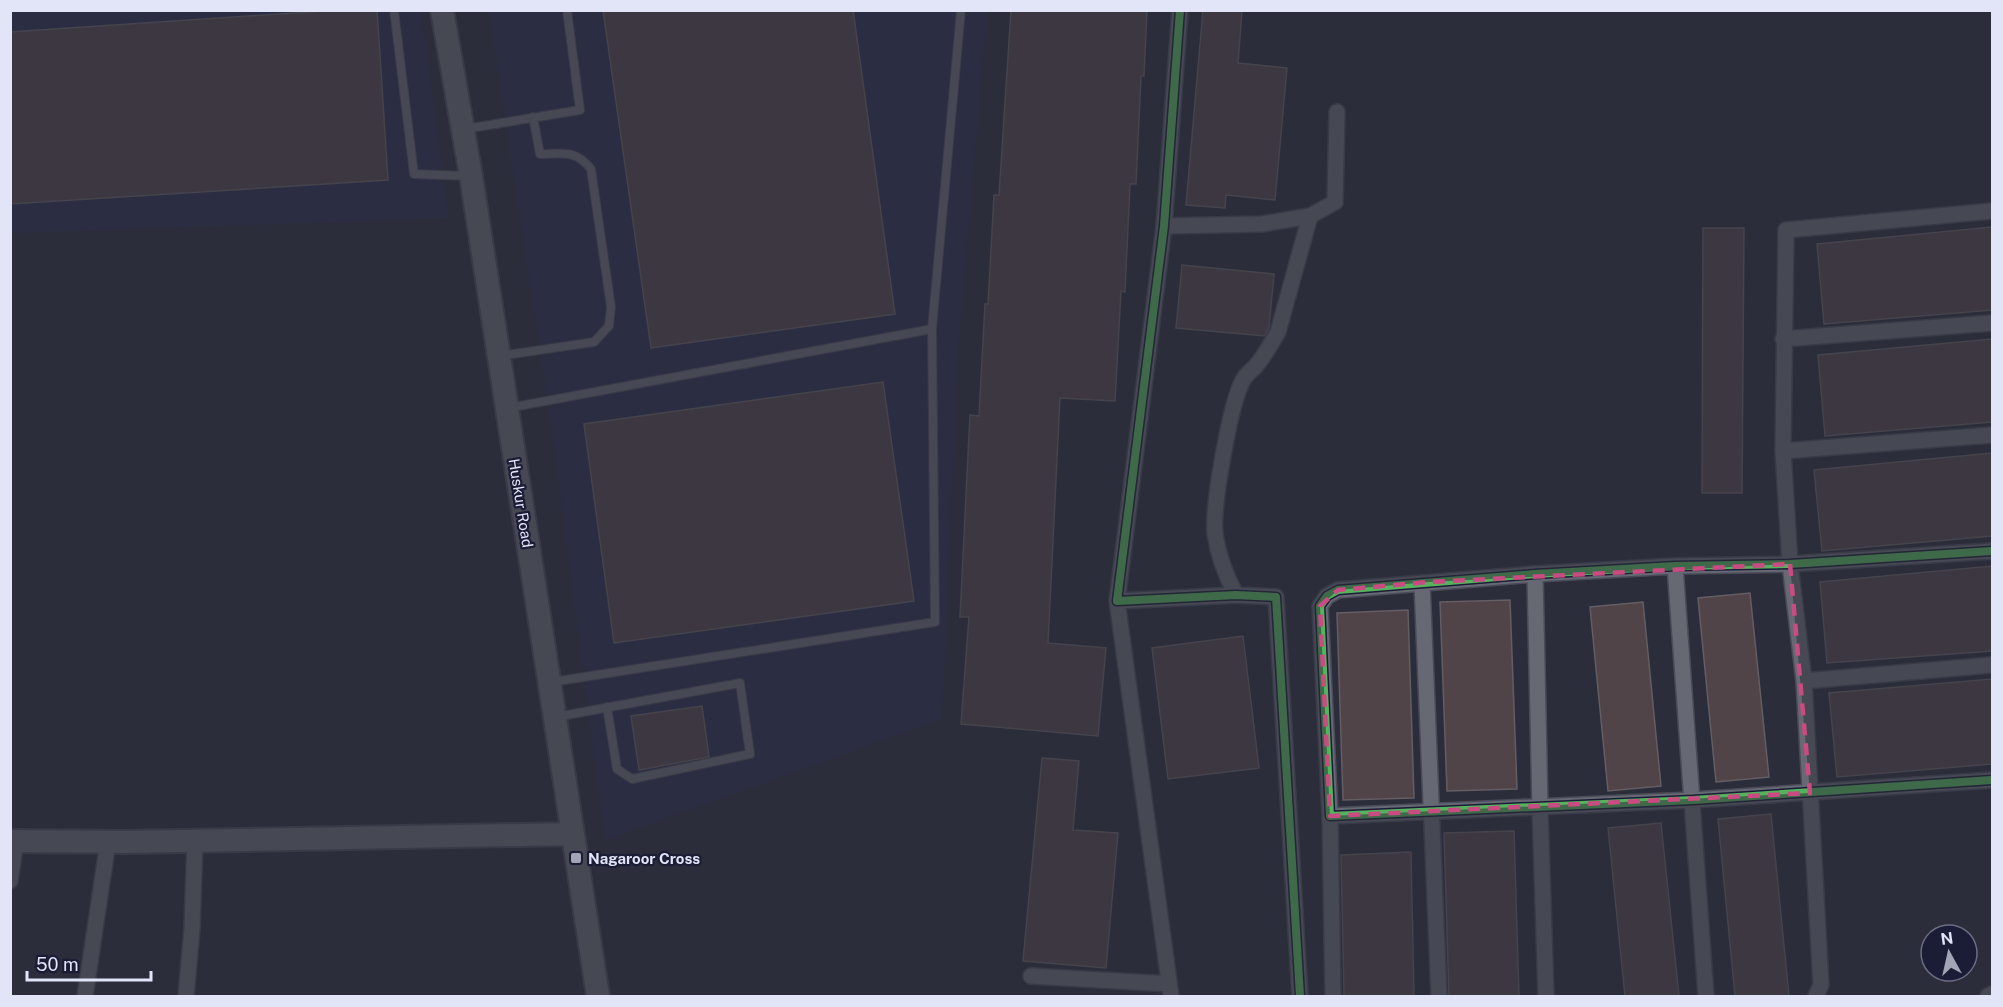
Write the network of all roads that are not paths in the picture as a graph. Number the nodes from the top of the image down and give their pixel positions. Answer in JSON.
{"nodes":[{"id":1,"x":394,"y":10,"type":"edge"},
{"id":2,"x":442,"y":10,"type":"edge"},
{"id":3,"x":567,"y":10,"type":"edge"},
{"id":4,"x":961,"y":10,"type":"edge"},
{"id":5,"x":1180,"y":10,"type":"edge"},
{"id":6,"x":1336,"y":112,"type":"dead end"},
{"id":7,"x":533,"y":117,"type":"junction"},
{"id":8,"x":463,"y":129,"type":"junction"},
{"id":9,"x":471,"y":176,"type":"junction"},
{"id":10,"x":1992,"y":211,"type":"edge"},
{"id":11,"x":1310,"y":216,"type":"junction"},
{"id":12,"x":1164,"y":226,"type":"junction"},
{"id":13,"x":1992,"y":323,"type":"edge"},
{"id":14,"x":932,"y":329,"type":"junction"},
{"id":15,"x":1783,"y":339,"type":"junction"},
{"id":16,"x":498,"y":356,"type":"junction"},
{"id":17,"x":506,"y":408,"type":"junction"},
{"id":18,"x":1992,"y":435,"type":"edge"},
{"id":19,"x":1783,"y":450,"type":"junction"},
{"id":20,"x":1992,"y":551,"type":"edge"},
{"id":21,"x":1790,"y":564,"type":"junction"},
{"id":22,"x":1675,"y":566,"type":"junction"},
{"id":23,"x":1535,"y":574,"type":"junction"},
{"id":24,"x":1422,"y":582,"type":"junction"},
{"id":25,"x":1236,"y":595,"type":"junction"},
{"id":26,"x":1117,"y":601,"type":"junction"},
{"id":27,"x":1992,"y":665,"type":"edge"},
{"id":28,"x":1804,"y":681,"type":"junction"},
{"id":29,"x":548,"y":682,"type":"junction"},
{"id":30,"x":607,"y":706,"type":"junction"},
{"id":31,"x":554,"y":718,"type":"junction"},
{"id":32,"x":1992,"y":780,"type":"edge"},
{"id":33,"x":1810,"y":793,"type":"junction"},
{"id":34,"x":1693,"y":800,"type":"junction"},
{"id":35,"x":1540,"y":808,"type":"junction"},
{"id":36,"x":1432,"y":810,"type":"junction"},
{"id":37,"x":1330,"y":816,"type":"junction"},
{"id":38,"x":572,"y":834,"type":"junction"},
{"id":39,"x":195,"y":841,"type":"junction"},
{"id":40,"x":13,"y":842,"type":"edge"},
{"id":41,"x":108,"y":842,"type":"junction"},
{"id":42,"x":10,"y":881,"type":"edge"},
{"id":43,"x":1031,"y":976,"type":"dead end"},
{"id":44,"x":1170,"y":990,"type":"edge"},
{"id":45,"x":1822,"y":993,"type":"edge"},
{"id":46,"x":1992,"y":994,"type":"edge"},
{"id":47,"x":85,"y":996,"type":"edge"},
{"id":48,"x":186,"y":996,"type":"edge"},
{"id":49,"x":598,"y":996,"type":"edge"},
{"id":50,"x":1300,"y":996,"type":"edge"},
{"id":51,"x":1333,"y":996,"type":"edge"},
{"id":52,"x":1439,"y":996,"type":"edge"},
{"id":53,"x":1546,"y":996,"type":"edge"},
{"id":54,"x":1706,"y":996,"type":"edge"},
{"id":55,"x":1988,"y":996,"type":"edge"}],
"edges":[{"from":1,"to":9,"type":"lane"},
{"from":2,"to":8,"type":"street","name":"Huskur Road"},
{"from":3,"to":7,"type":"lane"},
{"from":4,"to":14,"type":"lane"},
{"from":5,"to":12,"type":"street"},
{"from":6,"to":11,"type":"street"},
{"from":7,"to":8,"type":"lane"},
{"from":7,"to":16,"type":"lane"},
{"from":8,"to":9,"type":"street","name":"Huskur Road"},
{"from":9,"to":16,"type":"street","name":"Huskur Road"},
{"from":10,"to":15,"type":"street"},
{"from":11,"to":12,"type":"street"},
{"from":11,"to":25,"type":"street"},
{"from":12,"to":26,"type":"street"},
{"from":13,"to":15,"type":"street"},
{"from":14,"to":17,"type":"lane"},
{"from":14,"to":29,"type":"lane"},
{"from":15,"to":19,"type":"street"},
{"from":16,"to":17,"type":"street","name":"Huskur Road"},
{"from":17,"to":29,"type":"street","name":"Huskur Road"},
{"from":18,"to":19,"type":"street"},
{"from":19,"to":21,"type":"street"},
{"from":20,"to":21,"type":"street"},
{"from":21,"to":22,"type":"street"},
{"from":21,"to":28,"type":"street"},
{"from":22,"to":23,"type":"street"},
{"from":22,"to":34,"type":"street"},
{"from":23,"to":24,"type":"street"},
{"from":23,"to":35,"type":"street"},
{"from":24,"to":36,"type":"street"},
{"from":24,"to":37,"type":"street"},
{"from":25,"to":26,"type":"street"},
{"from":25,"to":50,"type":"street"},
{"from":26,"to":44,"type":"street"},
{"from":27,"to":28,"type":"street"},
{"from":28,"to":33,"type":"street"},
{"from":29,"to":31,"type":"street","name":"Huskur Road"},
{"from":30,"to":30,"type":"lane"},
{"from":30,"to":31,"type":"lane"},
{"from":31,"to":38,"type":"street","name":"Huskur Road"},
{"from":32,"to":33,"type":"street"},
{"from":33,"to":34,"type":"street"},
{"from":33,"to":45,"type":"street"},
{"from":34,"to":35,"type":"street"},
{"from":34,"to":54,"type":"street"},
{"from":35,"to":36,"type":"street"},
{"from":35,"to":53,"type":"street"},
{"from":36,"to":37,"type":"street"},
{"from":36,"to":52,"type":"street"},
{"from":37,"to":51,"type":"street"},
{"from":38,"to":39,"type":"street"},
{"from":38,"to":49,"type":"street","name":"Huskur Road"},
{"from":39,"to":41,"type":"street"},
{"from":39,"to":48,"type":"street"},
{"from":40,"to":41,"type":"street"},
{"from":40,"to":42,"type":"street"},
{"from":41,"to":47,"type":"street"},
{"from":43,"to":44,"type":"street"},
{"from":46,"to":55,"type":"street"}]}
